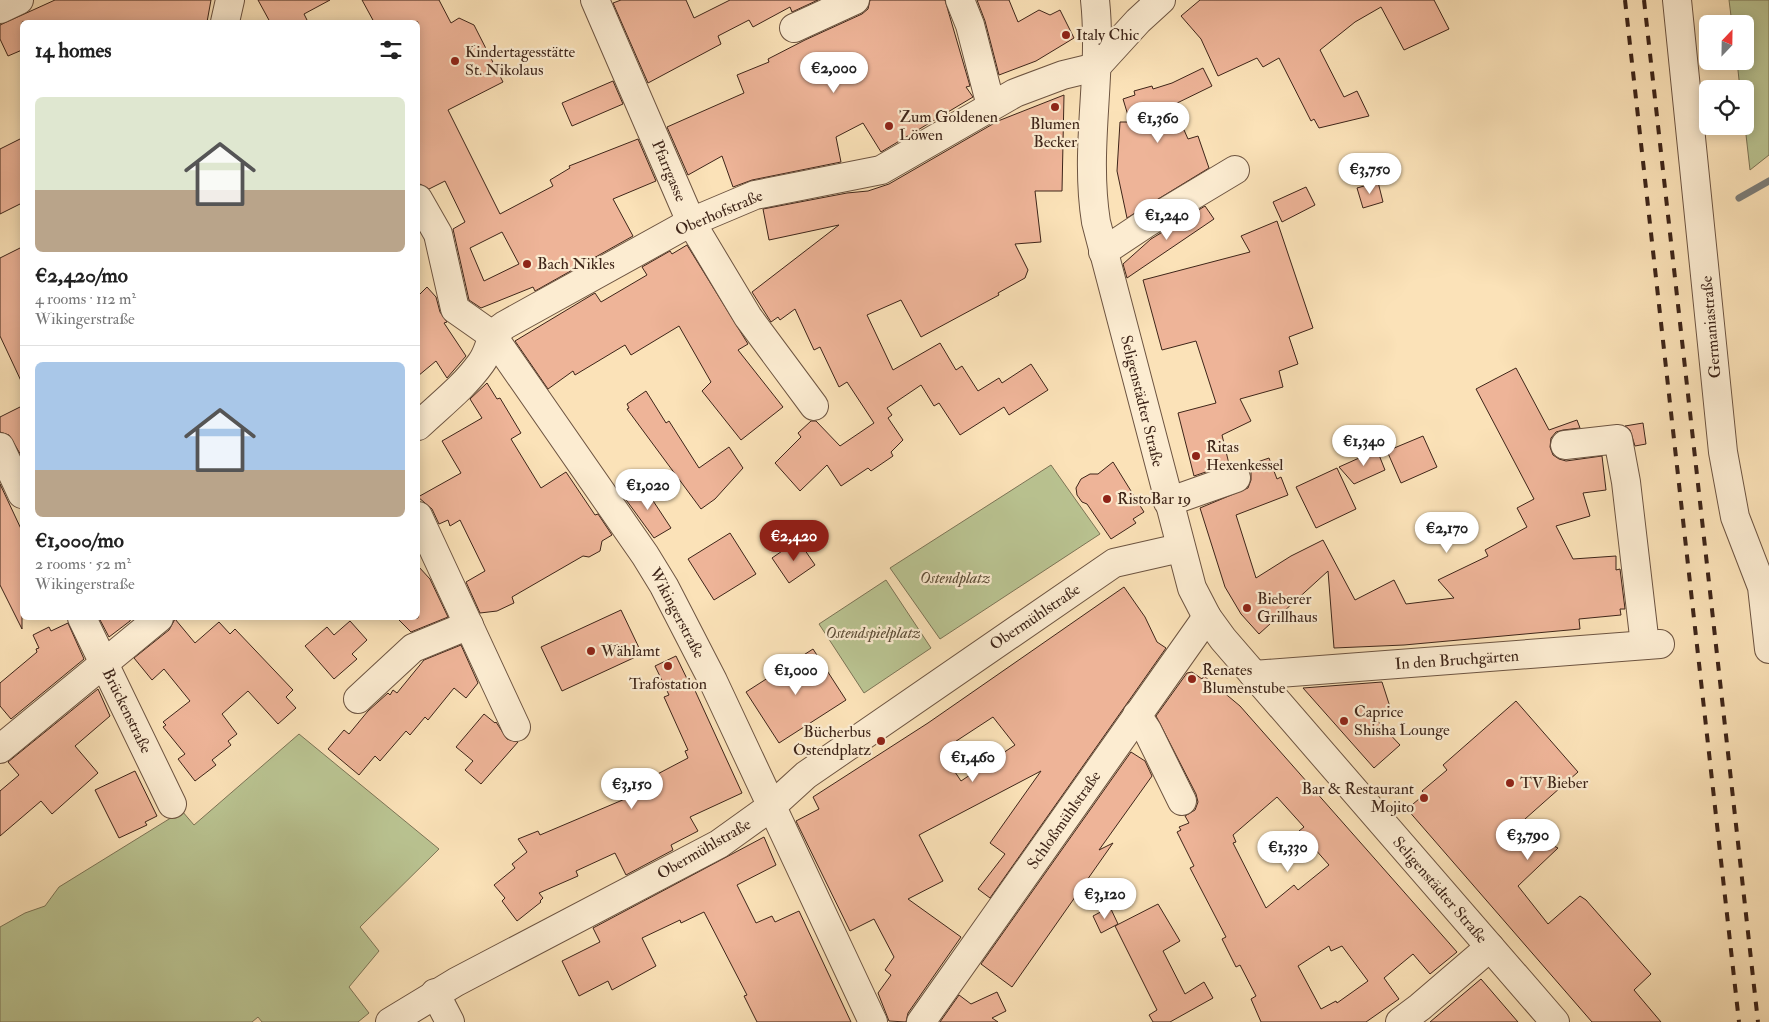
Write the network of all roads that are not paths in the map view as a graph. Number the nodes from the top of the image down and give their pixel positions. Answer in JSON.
{"nodes":[{"id":1,"x":19,"y":0,"type":"edge"},
{"id":2,"x":230,"y":0,"type":"edge"},
{"id":3,"x":595,"y":0,"type":"edge"},
{"id":4,"x":855,"y":0,"type":"edge"},
{"id":5,"x":960,"y":0,"type":"edge"},
{"id":6,"x":1095,"y":0,"type":"edge"},
{"id":7,"x":1161,"y":0,"type":"edge"},
{"id":8,"x":1677,"y":0,"type":"edge"},
{"id":9,"x":0,"y":9,"type":"edge"},
{"id":10,"x":225,"y":20,"type":"edge"},
{"id":11,"x":794,"y":28,"type":"dead end"},
{"id":12,"x":1096,"y":67,"type":"junction"},
{"id":13,"x":990,"y":106,"type":"junction"},
{"id":14,"x":1235,"y":170,"type":"dead end"},
{"id":15,"x":420,"y":202,"type":"edge"},
{"id":16,"x":691,"y":222,"type":"junction"},
{"id":17,"x":1103,"y":252,"type":"junction"},
{"id":18,"x":492,"y":335,"type":"junction"},
{"id":19,"x":814,"y":406,"type":"dead end"},
{"id":20,"x":420,"y":424,"type":"edge"},
{"id":21,"x":1565,"y":445,"type":"dead end"},
{"id":22,"x":0,"y":447,"type":"edge"},
{"id":23,"x":1236,"y":478,"type":"dead end"},
{"id":24,"x":20,"y":490,"type":"edge"},
{"id":25,"x":1168,"y":502,"type":"junction"},
{"id":26,"x":420,"y":520,"type":"edge"},
{"id":27,"x":1180,"y":548,"type":"junction"},
{"id":28,"x":1207,"y":617,"type":"junction"},
{"id":29,"x":83,"y":620,"type":"edge"},
{"id":30,"x":157,"y":620,"type":"edge"},
{"id":31,"x":469,"y":625,"type":"junction"},
{"id":32,"x":1768,"y":636,"type":"edge"},
{"id":33,"x":104,"y":663,"type":"junction"},
{"id":34,"x":1254,"y":675,"type":"junction"},
{"id":35,"x":358,"y":700,"type":"dead end"},
{"id":36,"x":1138,"y":715,"type":"junction"},
{"id":37,"x":516,"y":727,"type":"dead end"},
{"id":38,"x":0,"y":748,"type":"edge"},
{"id":39,"x":1182,"y":801,"type":"dead end"},
{"id":40,"x":172,"y":804,"type":"dead end"},
{"id":41,"x":772,"y":806,"type":"junction"},
{"id":42,"x":1490,"y":947,"type":"junction"},
{"id":43,"x":435,"y":993,"type":"junction"},
{"id":44,"x":390,"y":1022,"type":"edge"},
{"id":45,"x":450,"y":1022,"type":"edge"},
{"id":46,"x":873,"y":1022,"type":"edge"},
{"id":47,"x":921,"y":1022,"type":"edge"},
{"id":48,"x":1400,"y":1022,"type":"edge"},
{"id":49,"x":1555,"y":1022,"type":"edge"}],
"edges":[{"from":1,"to":9,"type":"street"},
{"from":2,"to":10,"type":"street"},
{"from":3,"to":16,"type":"street","name":"Pfarrgasse"},
{"from":4,"to":11,"type":"street"},
{"from":5,"to":13,"type":"street"},
{"from":6,"to":12,"type":"street","name":"Seligenstädter Straße"},
{"from":7,"to":12,"type":"street"},
{"from":8,"to":32,"type":"street","name":"Germaniastraße"},
{"from":12,"to":13,"type":"street","name":"Oberhofstraße"},
{"from":12,"to":17,"type":"street","name":"Seligenstädter Straße"},
{"from":13,"to":16,"type":"street","name":"Oberhofstraße"},
{"from":14,"to":17,"type":"street"},
{"from":15,"to":18,"type":"street"},
{"from":16,"to":18,"type":"street","name":"Oberhofstraße"},
{"from":16,"to":19,"type":"street","name":"Pfarrgasse"},
{"from":17,"to":25,"type":"street","name":"Seligenstädter Straße"},
{"from":18,"to":20,"type":"street"},
{"from":18,"to":41,"type":"street","name":"Wikingerstraße"},
{"from":21,"to":34,"type":"street","name":"In den Bruchgärten"},
{"from":22,"to":24,"type":"street"},
{"from":23,"to":25,"type":"street"},
{"from":25,"to":27,"type":"street","name":"Seligenstädter Straße"},
{"from":26,"to":31,"type":"street"},
{"from":27,"to":28,"type":"street","name":"Seligenstädter Straße"},
{"from":27,"to":41,"type":"street","name":"Obermühlstraße"},
{"from":28,"to":34,"type":"street","name":"Seligenstädter Straße"},
{"from":28,"to":36,"type":"street","name":"Schloßmühlstraße"},
{"from":29,"to":33,"type":"street","name":"Brückenstraße"},
{"from":30,"to":33,"type":"street"},
{"from":31,"to":35,"type":"street"},
{"from":31,"to":37,"type":"street"},
{"from":33,"to":38,"type":"street"},
{"from":33,"to":40,"type":"street","name":"Brückenstraße"},
{"from":34,"to":42,"type":"street","name":"Seligenstädter Straße"},
{"from":36,"to":39,"type":"street"},
{"from":36,"to":47,"type":"street","name":"Schloßmühlstraße"},
{"from":41,"to":43,"type":"street","name":"Obermühlstraße"},
{"from":41,"to":46,"type":"street","name":"Wikingerstraße"},
{"from":42,"to":48,"type":"street"},
{"from":42,"to":49,"type":"street","name":"Seligenstädter Straße"},
{"from":43,"to":44,"type":"street","name":"Obermühlstraße"},
{"from":43,"to":45,"type":"street"}]}
